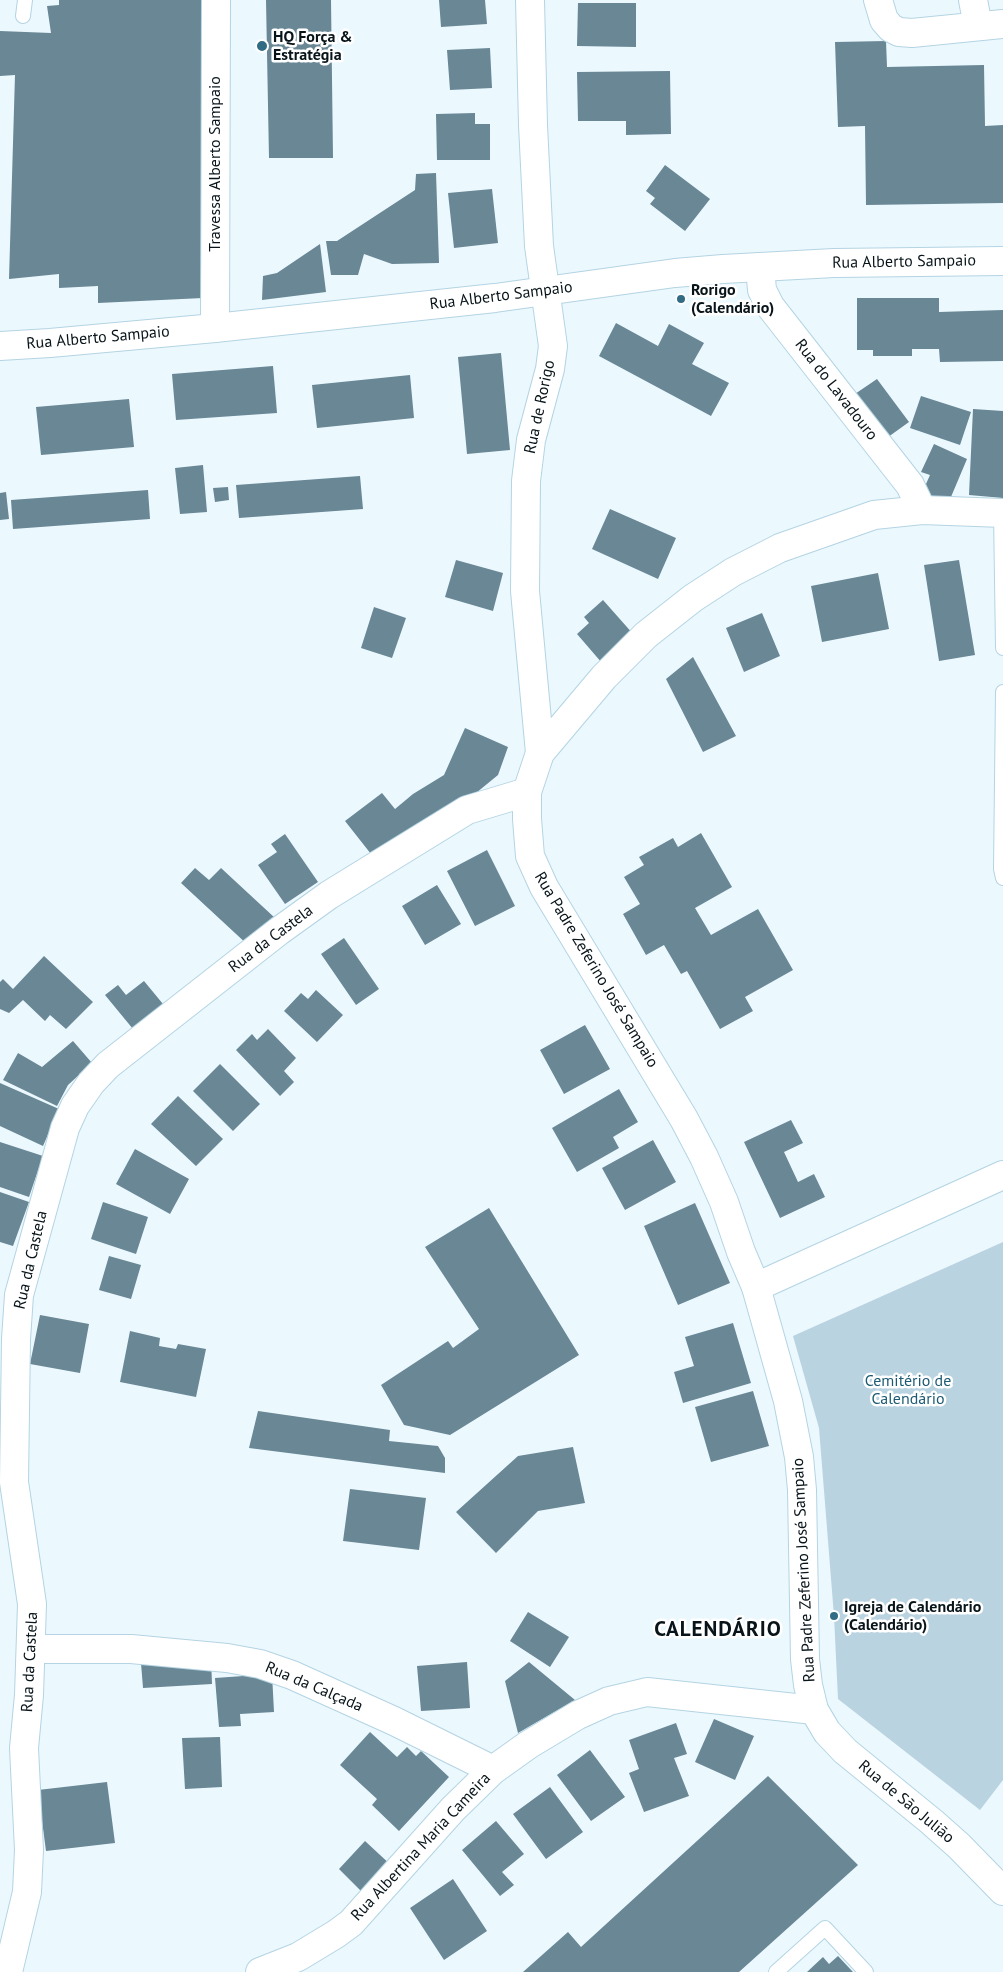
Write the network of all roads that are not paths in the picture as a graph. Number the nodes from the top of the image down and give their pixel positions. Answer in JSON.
{"nodes":[{"id":1,"x":24,"y":0,"type":"edge"},
{"id":2,"x":216,"y":0,"type":"edge"},
{"id":3,"x":530,"y":0,"type":"edge"},
{"id":4,"x":878,"y":0,"type":"edge"},
{"id":5,"x":973,"y":0,"type":"edge"},
{"id":6,"x":23,"y":16,"type":"dead end"},
{"id":7,"x":990,"y":25,"type":"edge"},
{"id":8,"x":1003,"y":261,"type":"edge"},
{"id":9,"x":760,"y":266,"type":"junction"},
{"id":10,"x":546,"y":290,"type":"junction"},
{"id":11,"x":215,"y":328,"type":"junction"},
{"id":12,"x":0,"y":346,"type":"edge"},
{"id":13,"x":922,"y":510,"type":"junction"},
{"id":14,"x":1002,"y":513,"type":"edge"},
{"id":15,"x":1003,"y":648,"type":"edge"},
{"id":16,"x":1003,"y":692,"type":"edge"},
{"id":17,"x":540,"y":753,"type":"junction"},
{"id":18,"x":527,"y":792,"type":"junction"},
{"id":19,"x":1003,"y":878,"type":"edge"},
{"id":20,"x":1003,"y":1176,"type":"edge"},
{"id":21,"x":756,"y":1287,"type":"junction"},
{"id":22,"x":31,"y":1649,"type":"junction"},
{"id":23,"x":814,"y":1710,"type":"junction"},
{"id":24,"x":493,"y":1770,"type":"junction"},
{"id":25,"x":1003,"y":1892,"type":"edge"},
{"id":26,"x":8,"y":1972,"type":"edge"},
{"id":27,"x":260,"y":1972,"type":"edge"},
{"id":28,"x":776,"y":1972,"type":"edge"},
{"id":29,"x":866,"y":1972,"type":"edge"}],
"edges":[{"from":1,"to":6,"type":"lane"},
{"from":2,"to":11,"type":"street","name":"Travessa Alberto Sampaio"},
{"from":3,"to":10,"type":"street","name":"Rua de Rorigo"},
{"from":4,"to":7,"type":"street"},
{"from":5,"to":7,"type":"street"},
{"from":8,"to":9,"type":"street","name":"Rua Alberto Sampaio"},
{"from":9,"to":10,"type":"street","name":"Rua Alberto Sampaio"},
{"from":9,"to":13,"type":"street","name":"Rua do Lavadouro"},
{"from":10,"to":11,"type":"street","name":"Rua Alberto Sampaio"},
{"from":10,"to":17,"type":"street","name":"Rua de Rorigo"},
{"from":11,"to":12,"type":"street","name":"Rua Alberto Sampaio"},
{"from":13,"to":14,"type":"street","name":"Rua Padre Zeferino José Sampaio"},
{"from":13,"to":17,"type":"street","name":"Rua Padre Zeferino José Sampaio"},
{"from":14,"to":15,"type":"lane"},
{"from":16,"to":19,"type":"lane"},
{"from":17,"to":18,"type":"street","name":"Rua Padre Zeferino José Sampaio"},
{"from":18,"to":21,"type":"street","name":"Rua Padre Zeferino José Sampaio"},
{"from":18,"to":22,"type":"street","name":"Rua da Castela"},
{"from":20,"to":21,"type":"street"},
{"from":21,"to":23,"type":"street","name":"Rua Padre Zeferino José Sampaio"},
{"from":22,"to":24,"type":"street","name":"Rua da Calçada"},
{"from":22,"to":26,"type":"street","name":"Rua da Castela"},
{"from":23,"to":24,"type":"street","name":"Rua Albertina Maria Cameira"},
{"from":23,"to":25,"type":"street","name":"Rua de São Julião"},
{"from":24,"to":27,"type":"street","name":"Rua Albertina Maria Cameira"},
{"from":28,"to":29,"type":"lane"}]}
